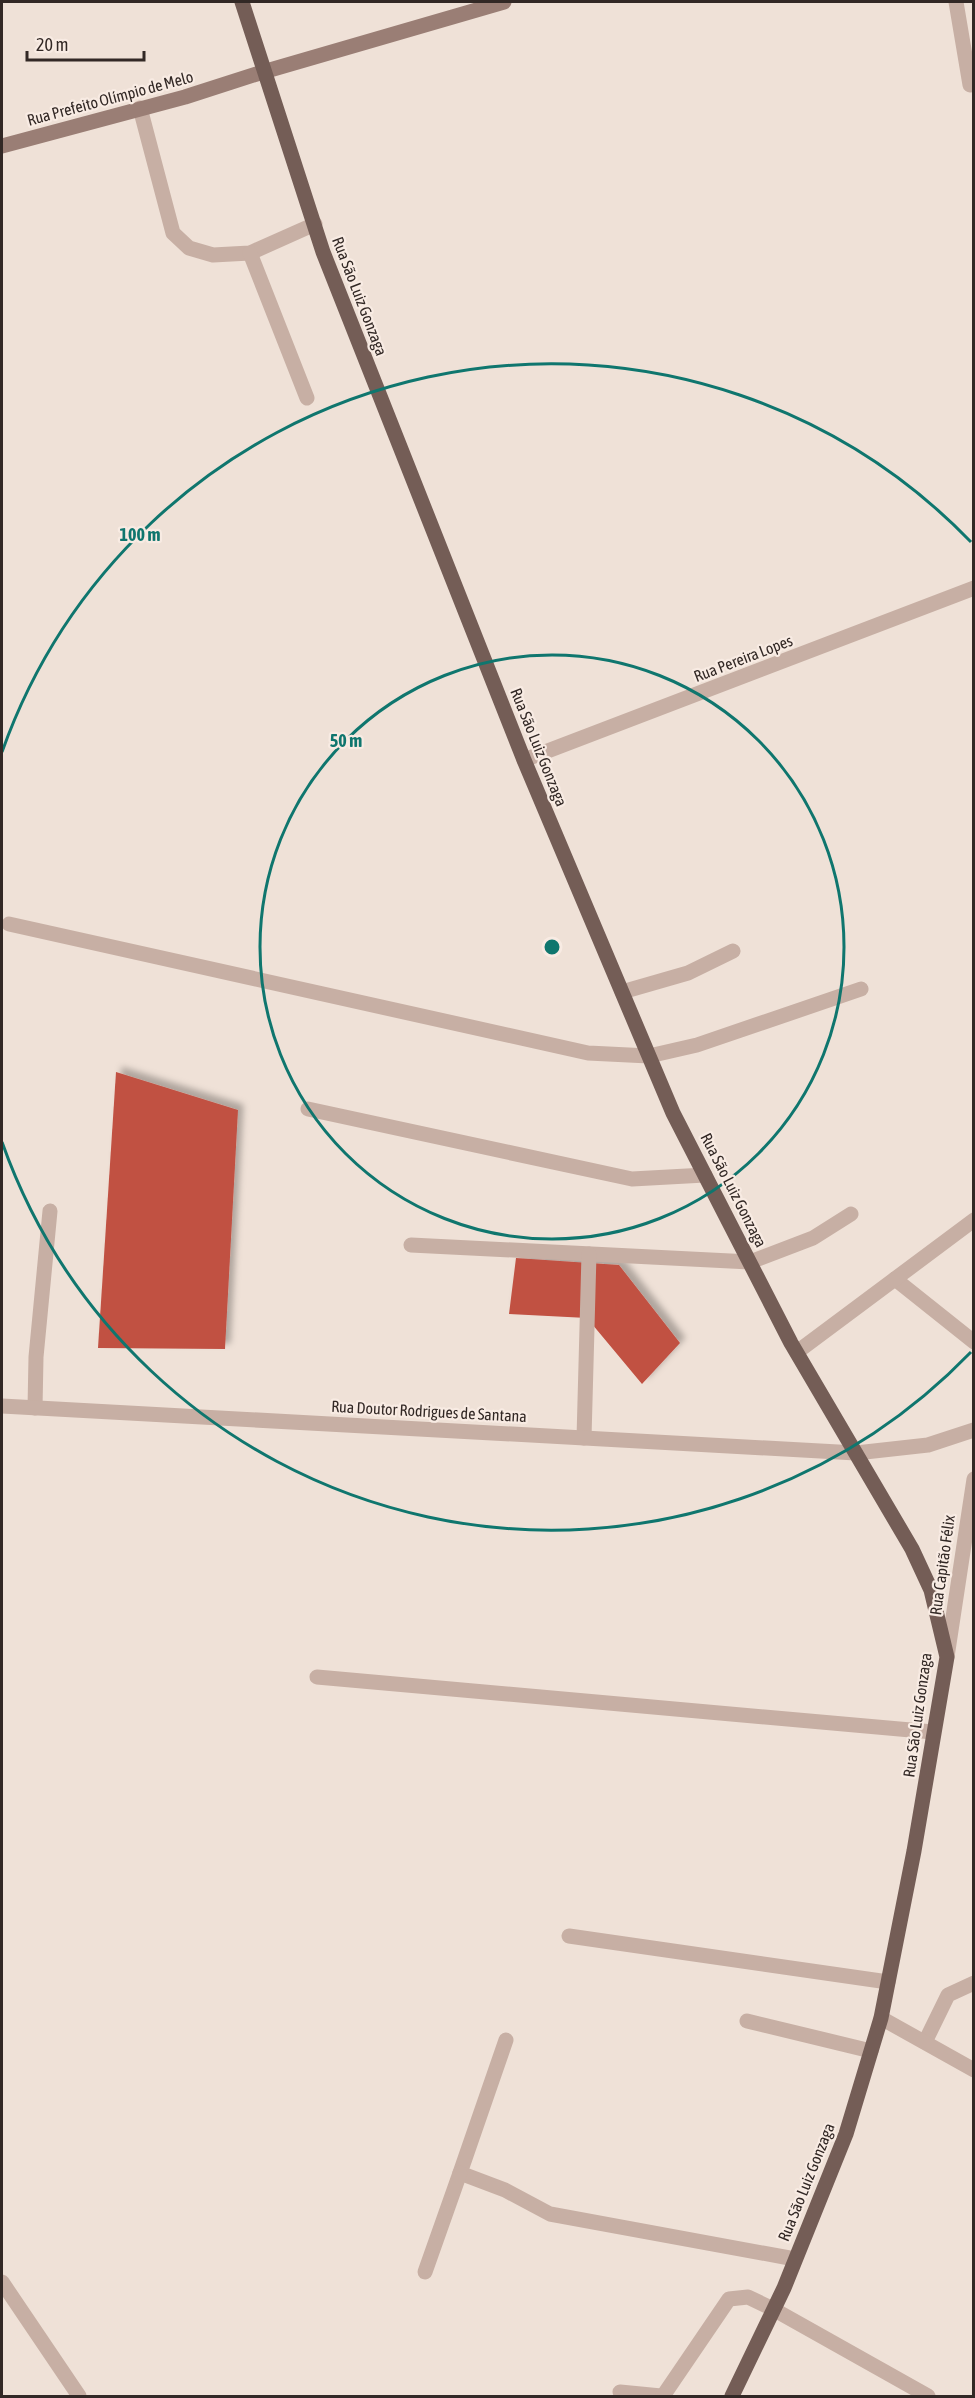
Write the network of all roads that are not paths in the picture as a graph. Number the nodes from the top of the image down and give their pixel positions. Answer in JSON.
{"nodes":[{"id":1,"x":242,"y":2,"type":"edge"},
{"id":2,"x":504,"y":2,"type":"edge"},
{"id":3,"x":956,"y":2,"type":"edge"},
{"id":4,"x":263,"y":72,"type":"junction"},
{"id":5,"x":970,"y":85,"type":"dead end"},
{"id":6,"x":140,"y":108,"type":"junction"},
{"id":7,"x":2,"y":147,"type":"edge"},
{"id":8,"x":315,"y":224,"type":"junction"},
{"id":9,"x":250,"y":253,"type":"junction"},
{"id":10,"x":307,"y":398,"type":"dead end"},
{"id":11,"x":974,"y":588,"type":"edge"},
{"id":12,"x":524,"y":760,"type":"junction"},
{"id":13,"x":9,"y":924,"type":"dead end"},
{"id":14,"x":733,"y":951,"type":"dead end"},
{"id":15,"x":861,"y":989,"type":"dead end"},
{"id":16,"x":622,"y":992,"type":"junction"},
{"id":17,"x":649,"y":1056,"type":"junction"},
{"id":18,"x":308,"y":1109,"type":"dead end"},
{"id":19,"x":705,"y":1175,"type":"junction"},
{"id":20,"x":50,"y":1211,"type":"dead end"},
{"id":21,"x":851,"y":1214,"type":"dead end"},
{"id":22,"x":974,"y":1220,"type":"edge"},
{"id":23,"x":411,"y":1245,"type":"dead end"},
{"id":24,"x":589,"y":1254,"type":"junction"},
{"id":25,"x":750,"y":1262,"type":"junction"},
{"id":26,"x":895,"y":1279,"type":"junction"},
{"id":27,"x":974,"y":1342,"type":"edge"},
{"id":28,"x":797,"y":1352,"type":"junction"},
{"id":29,"x":2,"y":1406,"type":"edge"},
{"id":30,"x":35,"y":1408,"type":"junction"},
{"id":31,"x":974,"y":1430,"type":"edge"},
{"id":32,"x":584,"y":1438,"type":"junction"},
{"id":33,"x":855,"y":1453,"type":"junction"},
{"id":34,"x":974,"y":1479,"type":"edge"},
{"id":35,"x":947,"y":1657,"type":"junction"},
{"id":36,"x":317,"y":1677,"type":"dead end"},
{"id":37,"x":933,"y":1732,"type":"junction"},
{"id":38,"x":569,"y":1936,"type":"dead end"},
{"id":39,"x":888,"y":1982,"type":"junction"},
{"id":40,"x":974,"y":1983,"type":"edge"},
{"id":41,"x":881,"y":2018,"type":"junction"},
{"id":42,"x":747,"y":2021,"type":"dead end"},
{"id":43,"x":506,"y":2040,"type":"dead end"},
{"id":44,"x":925,"y":2042,"type":"junction"},
{"id":45,"x":871,"y":2051,"type":"junction"},
{"id":46,"x":974,"y":2070,"type":"edge"},
{"id":47,"x":460,"y":2173,"type":"junction"},
{"id":48,"x":795,"y":2259,"type":"junction"},
{"id":49,"x":425,"y":2272,"type":"dead end"},
{"id":50,"x":2,"y":2282,"type":"edge"},
{"id":51,"x":773,"y":2309,"type":"junction"},
{"id":52,"x":620,"y":2392,"type":"dead end"},
{"id":53,"x":79,"y":2397,"type":"edge"},
{"id":54,"x":662,"y":2397,"type":"edge"},
{"id":55,"x":732,"y":2397,"type":"edge"},
{"id":56,"x":928,"y":2397,"type":"edge"}],
"edges":[{"from":1,"to":4,"type":"main road","name":"Rua São Luiz Gonzaga"},
{"from":2,"to":4,"type":"main road","name":"Rua Prefeito Olímpio de Melo"},
{"from":3,"to":5,"type":"street"},
{"from":4,"to":6,"type":"main road","name":"Rua Prefeito Olímpio de Melo"},
{"from":4,"to":8,"type":"main road","name":"Rua São Luiz Gonzaga"},
{"from":6,"to":7,"type":"main road","name":"Rua Prefeito Olímpio de Melo"},
{"from":6,"to":9,"type":"street"},
{"from":8,"to":9,"type":"street"},
{"from":8,"to":12,"type":"main road","name":"Rua São Luiz Gonzaga"},
{"from":9,"to":10,"type":"street"},
{"from":11,"to":12,"type":"street","name":"Rua Pereira Lopes"},
{"from":12,"to":16,"type":"main road","name":"Rua São Luiz Gonzaga"},
{"from":13,"to":17,"type":"street"},
{"from":14,"to":16,"type":"street"},
{"from":15,"to":17,"type":"street"},
{"from":16,"to":17,"type":"main road","name":"Rua São Luiz Gonzaga"},
{"from":17,"to":19,"type":"main road","name":"Rua São Luiz Gonzaga"},
{"from":18,"to":19,"type":"street"},
{"from":19,"to":25,"type":"main road","name":"Rua São Luiz Gonzaga"},
{"from":20,"to":30,"type":"street"},
{"from":21,"to":25,"type":"street"},
{"from":22,"to":26,"type":"street"},
{"from":23,"to":24,"type":"street"},
{"from":24,"to":25,"type":"street"},
{"from":24,"to":32,"type":"street"},
{"from":25,"to":28,"type":"main road","name":"Rua São Luiz Gonzaga"},
{"from":26,"to":27,"type":"street"},
{"from":26,"to":28,"type":"street"},
{"from":28,"to":33,"type":"main road","name":"Rua São Luiz Gonzaga"},
{"from":29,"to":30,"type":"street","name":"Rua Doutor Rodrigues de Santana"},
{"from":30,"to":32,"type":"street","name":"Rua Doutor Rodrigues de Santana"},
{"from":31,"to":33,"type":"street"},
{"from":32,"to":33,"type":"street","name":"Rua Doutor Rodrigues de Santana"},
{"from":33,"to":35,"type":"main road","name":"Rua São Luiz Gonzaga"},
{"from":34,"to":35,"type":"street","name":"Rua Capitão Félix"},
{"from":35,"to":37,"type":"main road","name":"Rua São Luiz Gonzaga"},
{"from":36,"to":37,"type":"street"},
{"from":37,"to":39,"type":"main road","name":"Rua São Luiz Gonzaga"},
{"from":38,"to":39,"type":"street"},
{"from":39,"to":41,"type":"main road","name":"Rua São Luiz Gonzaga"},
{"from":40,"to":44,"type":"street"},
{"from":41,"to":44,"type":"street"},
{"from":41,"to":45,"type":"main road","name":"Rua São Luiz Gonzaga"},
{"from":42,"to":45,"type":"street"},
{"from":43,"to":47,"type":"street"},
{"from":44,"to":46,"type":"street"},
{"from":45,"to":48,"type":"main road","name":"Rua São Luiz Gonzaga"},
{"from":47,"to":48,"type":"street"},
{"from":47,"to":49,"type":"street"},
{"from":48,"to":51,"type":"main road","name":"Rua São Luiz Gonzaga"},
{"from":50,"to":53,"type":"street"},
{"from":51,"to":54,"type":"street"},
{"from":51,"to":55,"type":"main road","name":"Rua São Luiz Gonzaga"},
{"from":51,"to":56,"type":"street"},
{"from":52,"to":54,"type":"street"}]}
